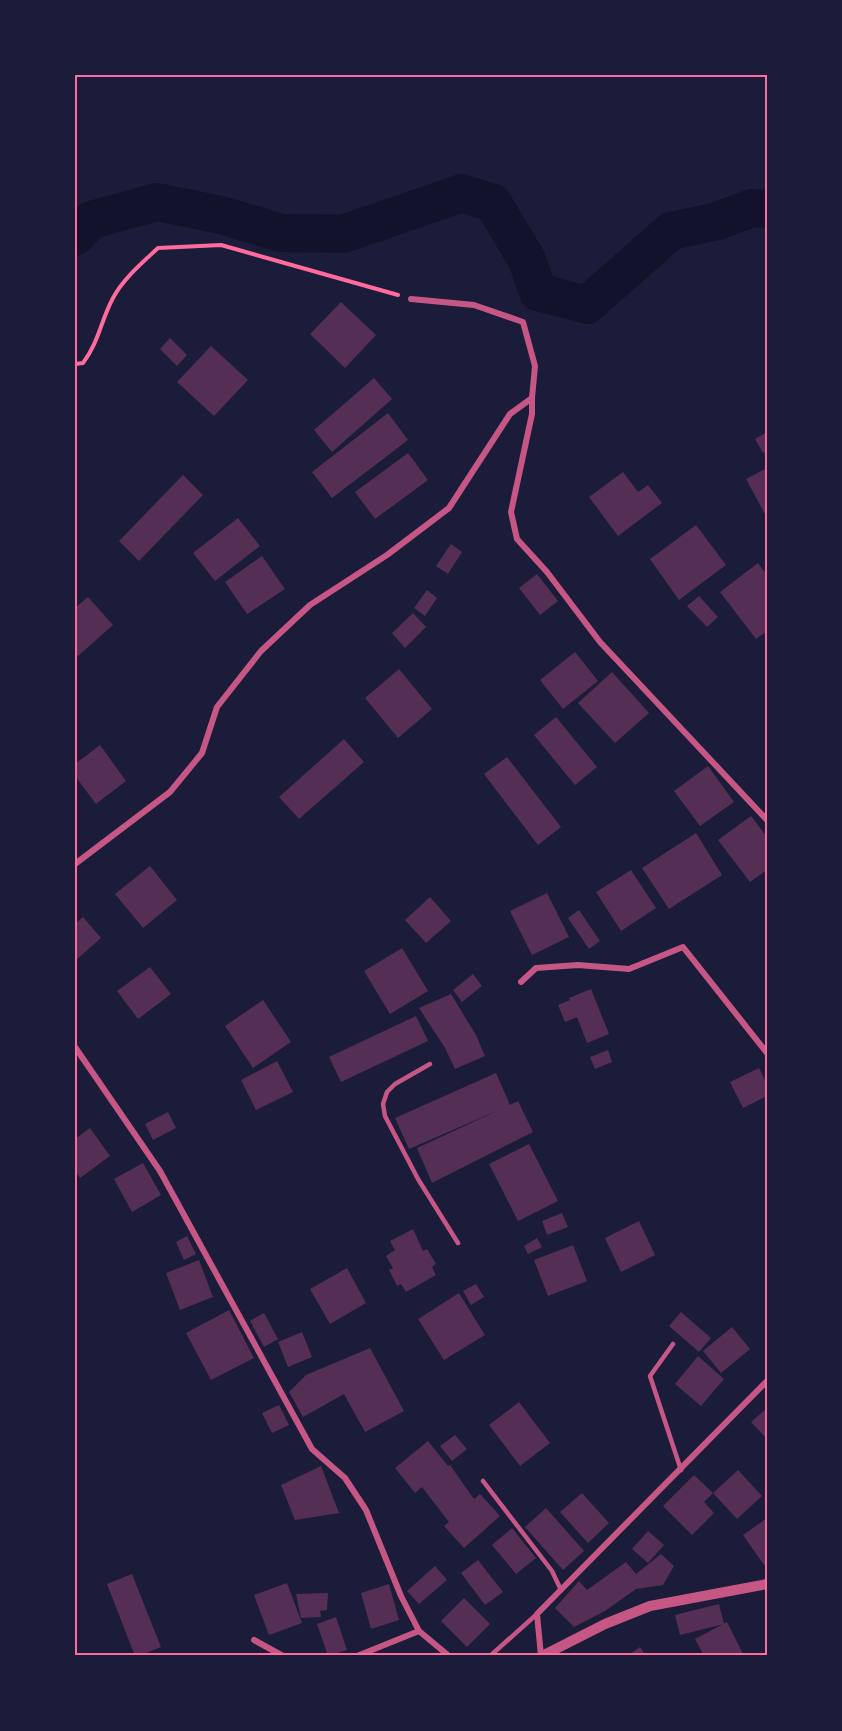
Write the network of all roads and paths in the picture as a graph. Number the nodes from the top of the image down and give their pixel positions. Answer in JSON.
{"nodes":[{"id":1,"x":411,"y":299,"type":"joint"},
{"id":2,"x":75,"y":364,"type":"edge"},
{"id":3,"x":532,"y":399,"type":"junction"},
{"id":4,"x":767,"y":820,"type":"edge"},
{"id":5,"x":75,"y":864,"type":"edge"},
{"id":6,"x":521,"y":982,"type":"dead end"},
{"id":7,"x":75,"y":1047,"type":"edge"},
{"id":8,"x":767,"y":1053,"type":"edge"},
{"id":9,"x":430,"y":1064,"type":"dead end"},
{"id":10,"x":458,"y":1243,"type":"dead end"},
{"id":11,"x":673,"y":1344,"type":"dead end"},
{"id":12,"x":767,"y":1381,"type":"edge"},
{"id":13,"x":681,"y":1470,"type":"junction"},
{"id":14,"x":483,"y":1481,"type":"dead end"},
{"id":15,"x":767,"y":1584,"type":"edge"},
{"id":16,"x":561,"y":1590,"type":"junction"},
{"id":17,"x":537,"y":1614,"type":"junction"},
{"id":18,"x":419,"y":1632,"type":"junction"},
{"id":19,"x":254,"y":1640,"type":"dead end"},
{"id":20,"x":283,"y":1656,"type":"edge"},
{"id":21,"x":357,"y":1656,"type":"edge"},
{"id":22,"x":449,"y":1656,"type":"edge"},
{"id":23,"x":490,"y":1656,"type":"edge"},
{"id":24,"x":542,"y":1656,"type":"edge"}],
"edges":[{"from":1,"to":2,"type":"path"},
{"from":1,"to":3,"type":"street"},
{"from":3,"to":4,"type":"street"},
{"from":3,"to":5,"type":"street"},
{"from":6,"to":8,"type":"street"},
{"from":7,"to":18,"type":"street"},
{"from":9,"to":10,"type":"lane"},
{"from":11,"to":13,"type":"lane"},
{"from":12,"to":13,"type":"street"},
{"from":13,"to":16,"type":"street"},
{"from":14,"to":16,"type":"lane"},
{"from":15,"to":24,"type":"street"},
{"from":16,"to":17,"type":"street"},
{"from":17,"to":23,"type":"lane"},
{"from":17,"to":24,"type":"street"},
{"from":18,"to":21,"type":"street"},
{"from":18,"to":22,"type":"street"},
{"from":19,"to":20,"type":"street"}]}
